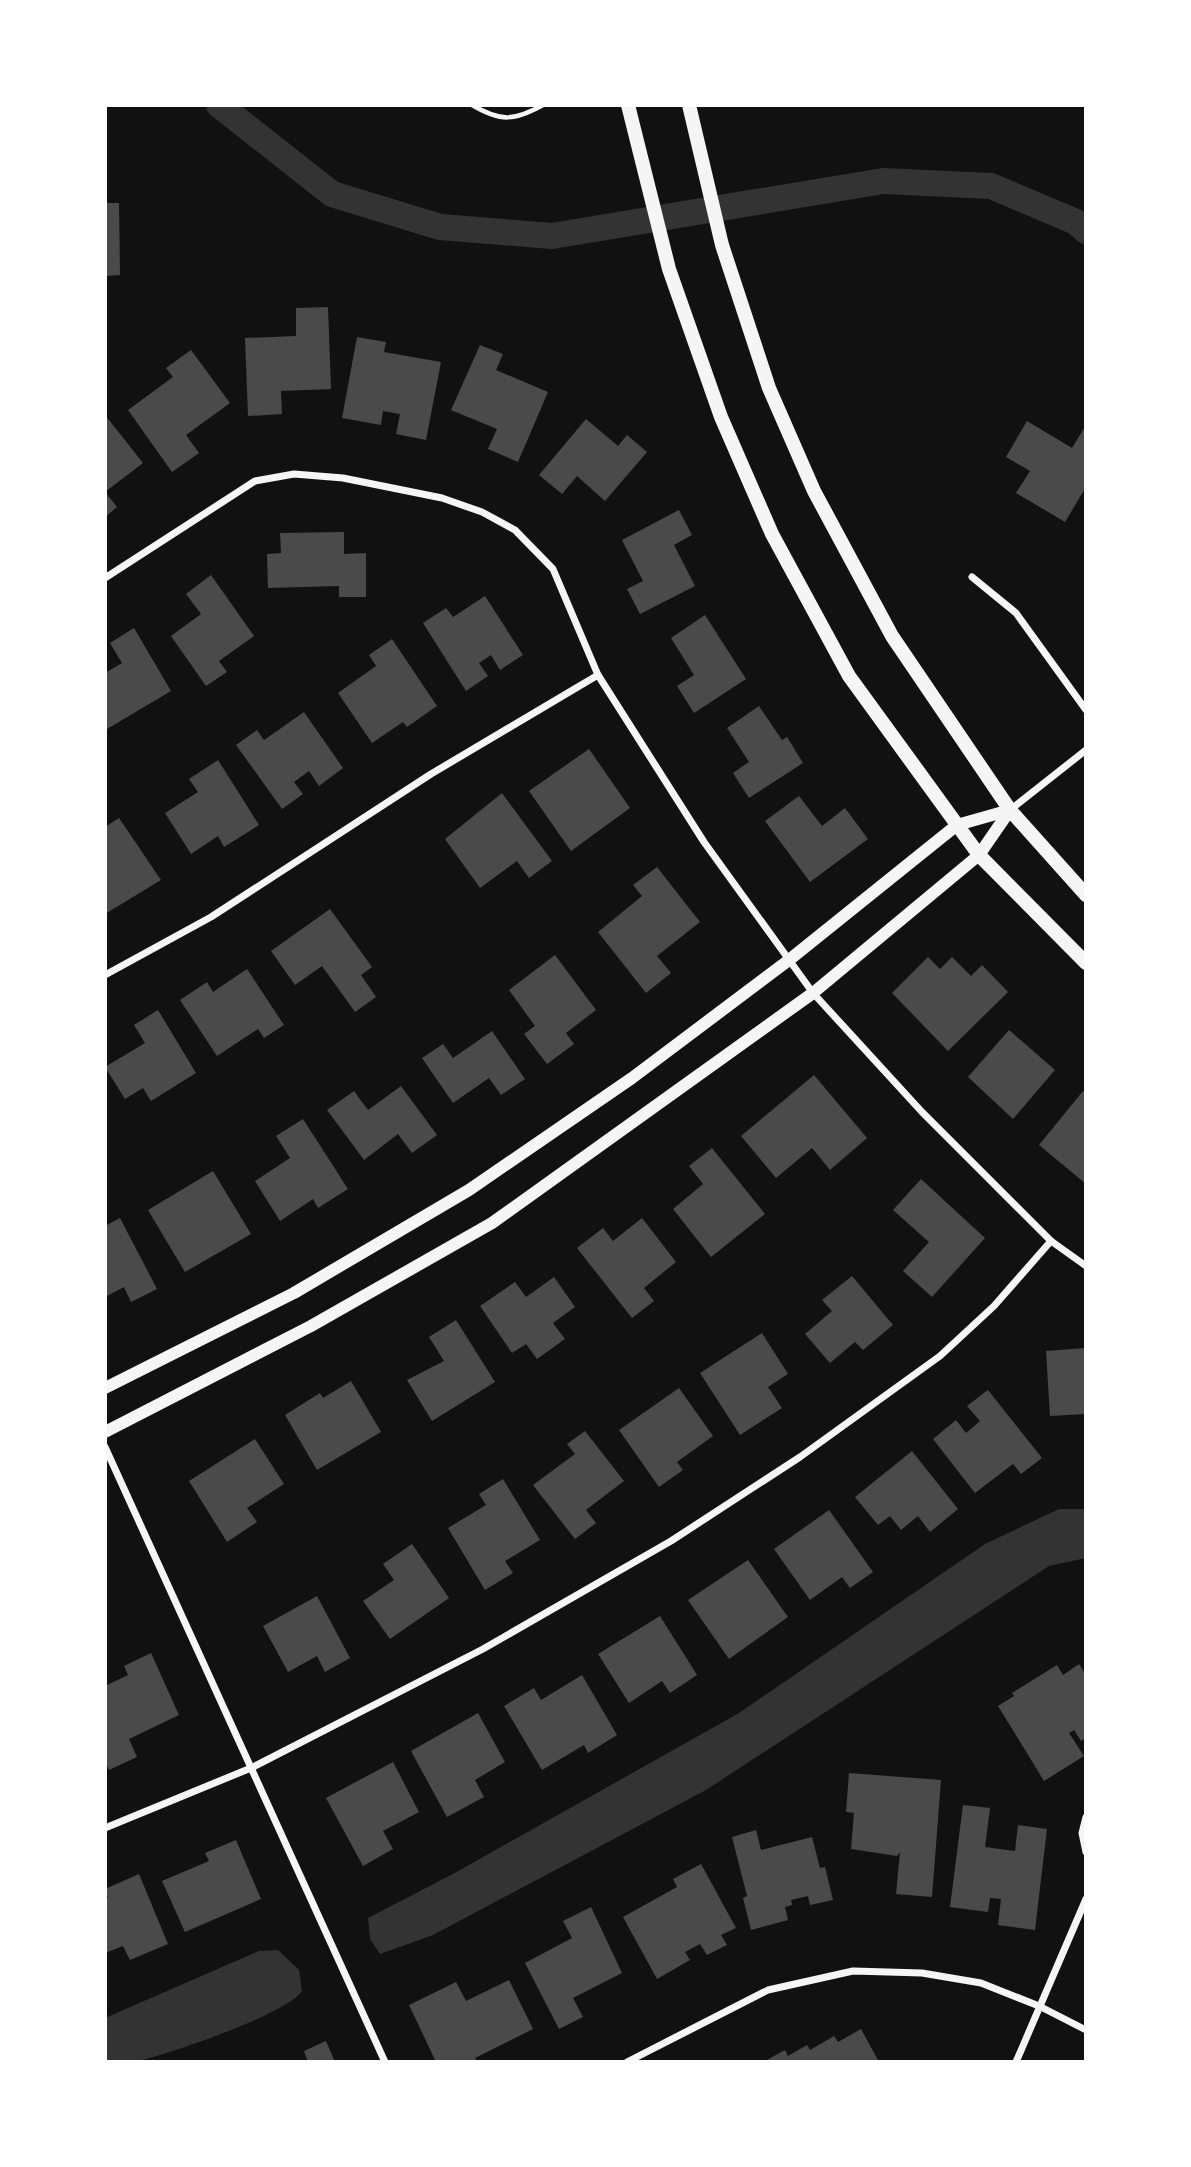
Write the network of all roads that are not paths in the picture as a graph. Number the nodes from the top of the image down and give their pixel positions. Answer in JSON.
{"nodes":[{"id":1,"x":628,"y":105,"type":"edge"},
{"id":2,"x":689,"y":105,"type":"edge"},
{"id":3,"x":972,"y":577,"type":"dead end"},
{"id":4,"x":105,"y":578,"type":"edge"},
{"id":5,"x":598,"y":676,"type":"junction"},
{"id":6,"x":1086,"y":710,"type":"edge"},
{"id":7,"x":1086,"y":750,"type":"edge"},
{"id":8,"x":1010,"y":810,"type":"junction"},
{"id":9,"x":957,"y":825,"type":"junction"},
{"id":10,"x":979,"y":855,"type":"junction"},
{"id":11,"x":1086,"y":895,"type":"edge"},
{"id":12,"x":789,"y":960,"type":"junction"},
{"id":13,"x":1086,"y":963,"type":"edge"},
{"id":14,"x":105,"y":975,"type":"edge"},
{"id":15,"x":813,"y":993,"type":"junction"},
{"id":16,"x":1051,"y":1241,"type":"junction"},
{"id":17,"x":1086,"y":1266,"type":"edge"},
{"id":18,"x":105,"y":1388,"type":"edge"},
{"id":19,"x":105,"y":1432,"type":"edge"},
{"id":20,"x":105,"y":1447,"type":"edge"},
{"id":21,"x":251,"y":1768,"type":"junction"},
{"id":22,"x":1086,"y":1817,"type":"edge"},
{"id":23,"x":105,"y":1828,"type":"edge"},
{"id":24,"x":1086,"y":1852,"type":"edge"},
{"id":25,"x":1086,"y":1899,"type":"edge"},
{"id":26,"x":1039,"y":2006,"type":"junction"},
{"id":27,"x":1086,"y":2030,"type":"edge"},
{"id":28,"x":384,"y":2062,"type":"edge"},
{"id":29,"x":627,"y":2062,"type":"edge"},
{"id":30,"x":1016,"y":2062,"type":"edge"}],
"edges":[{"from":1,"to":9,"type":"main road"},
{"from":2,"to":8,"type":"main road"},
{"from":3,"to":6,"type":"street"},
{"from":4,"to":5,"type":"street"},
{"from":5,"to":12,"type":"street"},
{"from":5,"to":14,"type":"street"},
{"from":7,"to":8,"type":"street"},
{"from":8,"to":9,"type":"street"},
{"from":8,"to":10,"type":"street"},
{"from":8,"to":11,"type":"main road"},
{"from":9,"to":10,"type":"main road"},
{"from":9,"to":12,"type":"street"},
{"from":10,"to":13,"type":"main road"},
{"from":10,"to":15,"type":"street"},
{"from":12,"to":15,"type":"street"},
{"from":12,"to":18,"type":"street"},
{"from":15,"to":16,"type":"street"},
{"from":15,"to":19,"type":"street"},
{"from":16,"to":17,"type":"street"},
{"from":16,"to":21,"type":"street"},
{"from":20,"to":21,"type":"street"},
{"from":21,"to":23,"type":"street"},
{"from":21,"to":28,"type":"street"},
{"from":22,"to":24,"type":"street"},
{"from":25,"to":26,"type":"street"},
{"from":26,"to":27,"type":"street"},
{"from":26,"to":29,"type":"street"},
{"from":26,"to":30,"type":"street"}]}
